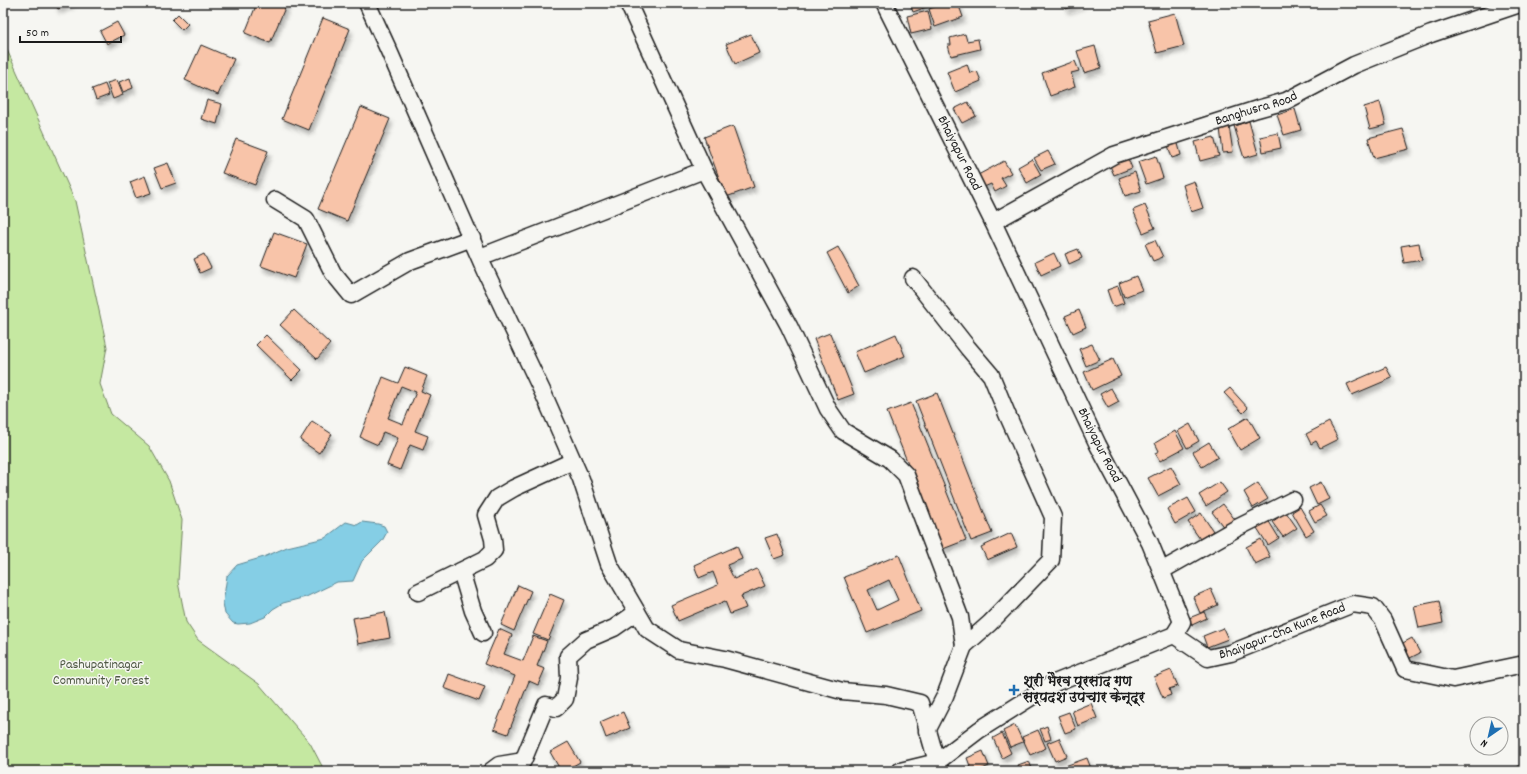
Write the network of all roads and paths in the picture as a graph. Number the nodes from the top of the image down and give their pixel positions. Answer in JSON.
{"nodes":[{"id":1,"x":367,"y":3,"type":"edge"},
{"id":2,"x":628,"y":3,"type":"edge"},
{"id":3,"x":884,"y":3,"type":"edge"},
{"id":4,"x":1523,"y":3,"type":"edge"},
{"id":5,"x":704,"y":170,"type":"junction"},
{"id":6,"x":275,"y":200,"type":"dead end"},
{"id":7,"x":993,"y":222,"type":"junction"},
{"id":8,"x":472,"y":238,"type":"junction"},
{"id":9,"x":480,"y":257,"type":"junction"},
{"id":10,"x":913,"y":278,"type":"dead end"},
{"id":11,"x":573,"y":461,"type":"junction"},
{"id":12,"x":1293,"y":500,"type":"dead end"},
{"id":13,"x":461,"y":571,"type":"junction"},
{"id":14,"x":1161,"y":571,"type":"junction"},
{"id":15,"x":418,"y":592,"type":"dead end"},
{"id":16,"x":637,"y":612,"type":"junction"},
{"id":17,"x":483,"y":633,"type":"dead end"},
{"id":18,"x":1174,"y":635,"type":"junction"},
{"id":19,"x":964,"y":646,"type":"junction"},
{"id":20,"x":1524,"y":664,"type":"edge"},
{"id":21,"x":927,"y":731,"type":"junction"},
{"id":22,"x":939,"y":766,"type":"edge"},
{"id":23,"x":491,"y":771,"type":"edge"},
{"id":24,"x":900,"y":771,"type":"edge"}],
"edges":[{"from":1,"to":8,"type":"street"},
{"from":2,"to":5,"type":"street"},
{"from":3,"to":7,"type":"street","name":"Bhaiyapur Road"},
{"from":4,"to":7,"type":"street","name":"Banghusra Road"},
{"from":5,"to":9,"type":"street"},
{"from":5,"to":19,"type":"street"},
{"from":6,"to":8,"type":"street"},
{"from":7,"to":14,"type":"street","name":"Bhaiyapur Road"},
{"from":8,"to":9,"type":"street"},
{"from":9,"to":11,"type":"street"},
{"from":10,"to":19,"type":"street"},
{"from":11,"to":13,"type":"street"},
{"from":11,"to":16,"type":"street"},
{"from":12,"to":14,"type":"street"},
{"from":13,"to":15,"type":"street"},
{"from":13,"to":17,"type":"street"},
{"from":14,"to":18,"type":"street","name":"Bhaiyapur Road"},
{"from":16,"to":21,"type":"street"},
{"from":16,"to":23,"type":"street"},
{"from":18,"to":20,"type":"street","name":"Bhaiyapur-Cha Kune Road"},
{"from":18,"to":22,"type":"street"},
{"from":19,"to":21,"type":"street"},
{"from":21,"to":22,"type":"street"},
{"from":22,"to":24,"type":"street"}]}
